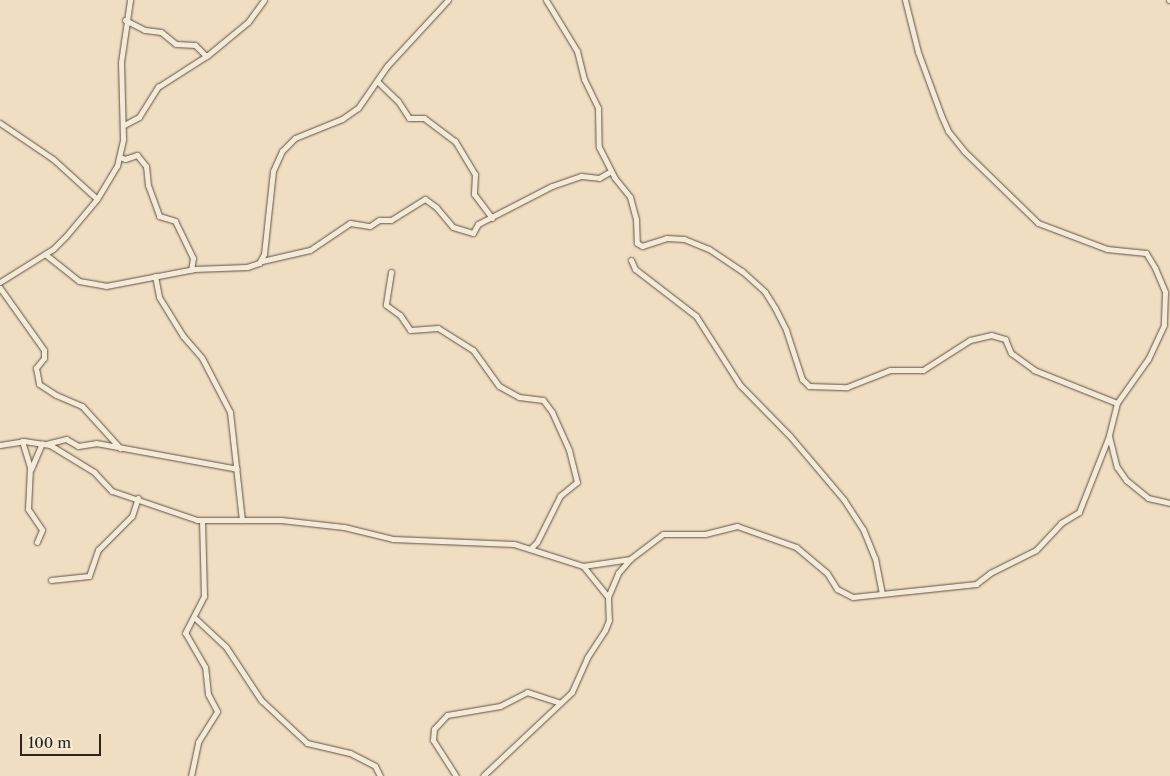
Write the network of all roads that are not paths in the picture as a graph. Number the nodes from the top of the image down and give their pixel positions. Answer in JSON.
{"nodes":[{"id":1,"x":130,"y":0,"type":"edge"},
{"id":2,"x":264,"y":0,"type":"edge"},
{"id":3,"x":448,"y":0,"type":"edge"},
{"id":4,"x":546,"y":0,"type":"edge"},
{"id":5,"x":905,"y":0,"type":"edge"},
{"id":6,"x":125,"y":20,"type":"junction"},
{"id":7,"x":206,"y":56,"type":"junction"},
{"id":8,"x":377,"y":81,"type":"junction"},
{"id":9,"x":0,"y":123,"type":"edge"},
{"id":10,"x":124,"y":124,"type":"junction"},
{"id":11,"x":120,"y":157,"type":"junction"},
{"id":12,"x":611,"y":171,"type":"junction"},
{"id":13,"x":97,"y":199,"type":"junction"},
{"id":14,"x":492,"y":218,"type":"junction"},
{"id":15,"x":45,"y":254,"type":"junction"},
{"id":16,"x":630,"y":260,"type":"dead end"},
{"id":17,"x":262,"y":261,"type":"junction"},
{"id":18,"x":191,"y":270,"type":"junction"},
{"id":19,"x":391,"y":272,"type":"dead end"},
{"id":20,"x":155,"y":276,"type":"junction"},
{"id":21,"x":0,"y":282,"type":"edge"},
{"id":22,"x":0,"y":288,"type":"edge"},
{"id":23,"x":1167,"y":325,"type":"edge"},
{"id":24,"x":1116,"y":403,"type":"junction"},
{"id":25,"x":1109,"y":436,"type":"junction"},
{"id":26,"x":22,"y":441,"type":"junction"},
{"id":27,"x":44,"y":444,"type":"junction"},
{"id":28,"x":0,"y":445,"type":"edge"},
{"id":29,"x":120,"y":448,"type":"junction"},
{"id":30,"x":237,"y":469,"type":"junction"},
{"id":31,"x":30,"y":472,"type":"junction"},
{"id":32,"x":138,"y":498,"type":"junction"},
{"id":33,"x":1170,"y":503,"type":"edge"},
{"id":34,"x":242,"y":520,"type":"junction"},
{"id":35,"x":202,"y":521,"type":"junction"},
{"id":36,"x":37,"y":542,"type":"dead end"},
{"id":37,"x":530,"y":549,"type":"junction"},
{"id":38,"x":630,"y":559,"type":"junction"},
{"id":39,"x":583,"y":566,"type":"junction"},
{"id":40,"x":51,"y":580,"type":"dead end"},
{"id":41,"x":882,"y":593,"type":"junction"},
{"id":42,"x":608,"y":597,"type":"junction"},
{"id":43,"x":195,"y":618,"type":"junction"},
{"id":44,"x":560,"y":703,"type":"junction"},
{"id":45,"x":190,"y":776,"type":"edge"},
{"id":46,"x":380,"y":776,"type":"edge"},
{"id":47,"x":456,"y":776,"type":"edge"},
{"id":48,"x":484,"y":776,"type":"edge"}],
"edges":[{"from":1,"to":6,"type":"street"},
{"from":2,"to":7,"type":"street"},
{"from":3,"to":8,"type":"street"},
{"from":4,"to":12,"type":"street"},
{"from":5,"to":23,"type":"street"},
{"from":6,"to":7,"type":"street"},
{"from":6,"to":10,"type":"street"},
{"from":7,"to":10,"type":"street"},
{"from":8,"to":14,"type":"street"},
{"from":8,"to":17,"type":"street"},
{"from":9,"to":13,"type":"street"},
{"from":10,"to":11,"type":"street"},
{"from":11,"to":13,"type":"street"},
{"from":11,"to":18,"type":"street"},
{"from":12,"to":14,"type":"street"},
{"from":12,"to":24,"type":"street"},
{"from":13,"to":15,"type":"street"},
{"from":14,"to":17,"type":"street"},
{"from":15,"to":20,"type":"street"},
{"from":15,"to":21,"type":"street"},
{"from":16,"to":41,"type":"street"},
{"from":17,"to":18,"type":"street"},
{"from":18,"to":20,"type":"street"},
{"from":19,"to":37,"type":"street"},
{"from":20,"to":30,"type":"street"},
{"from":22,"to":29,"type":"street"},
{"from":23,"to":24,"type":"street"},
{"from":24,"to":25,"type":"street"},
{"from":25,"to":33,"type":"street"},
{"from":25,"to":41,"type":"street"},
{"from":26,"to":27,"type":"street"},
{"from":26,"to":28,"type":"street"},
{"from":26,"to":31,"type":"street"},
{"from":27,"to":29,"type":"street"},
{"from":27,"to":31,"type":"street"},
{"from":27,"to":32,"type":"street"},
{"from":29,"to":30,"type":"street"},
{"from":30,"to":34,"type":"street"},
{"from":31,"to":36,"type":"street"},
{"from":32,"to":35,"type":"street"},
{"from":32,"to":40,"type":"street"},
{"from":34,"to":35,"type":"street"},
{"from":34,"to":37,"type":"street"},
{"from":35,"to":43,"type":"street"},
{"from":37,"to":39,"type":"street"},
{"from":38,"to":39,"type":"street"},
{"from":38,"to":41,"type":"street"},
{"from":38,"to":42,"type":"street"},
{"from":39,"to":42,"type":"street"},
{"from":42,"to":44,"type":"street"},
{"from":43,"to":45,"type":"street"},
{"from":43,"to":46,"type":"street"},
{"from":44,"to":47,"type":"street"},
{"from":44,"to":48,"type":"street"}]}
